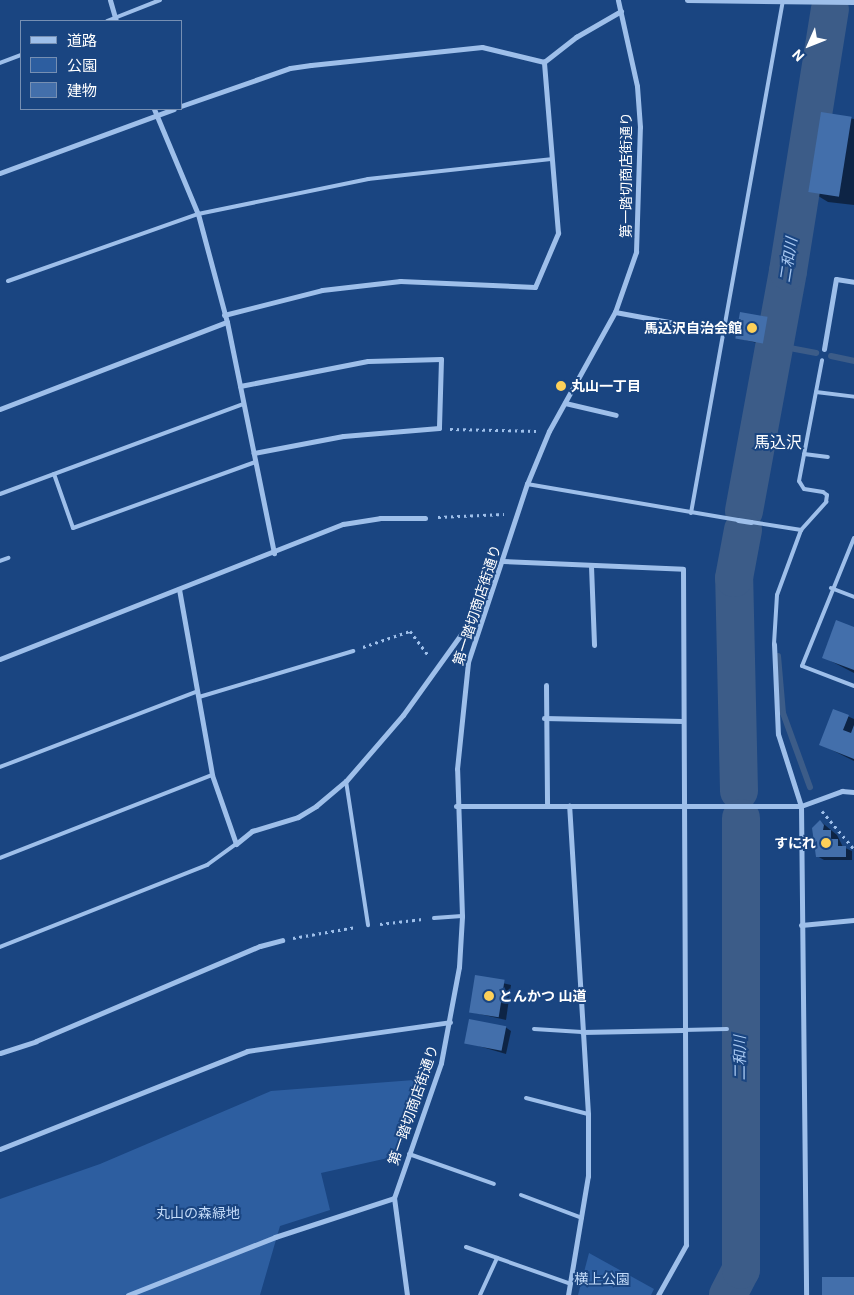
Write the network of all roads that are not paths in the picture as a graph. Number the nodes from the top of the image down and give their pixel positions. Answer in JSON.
{"nodes":[{"id":1,"x":110,"y":0,"type":"edge"},
{"id":2,"x":160,"y":0,"type":"edge"},
{"id":3,"x":618,"y":0,"type":"edge"},
{"id":4,"x":687,"y":0,"type":"edge"},
{"id":5,"x":695,"y":1,"type":"edge"},
{"id":6,"x":782,"y":1,"type":"edge"},
{"id":7,"x":854,"y":2,"type":"edge"},
{"id":8,"x":620,"y":11,"type":"junction"},
{"id":9,"x":116,"y":20,"type":"edge"},
{"id":10,"x":20,"y":55,"type":"edge"},
{"id":11,"x":544,"y":62,"type":"junction"},
{"id":12,"x":0,"y":63,"type":"edge"},
{"id":13,"x":182,"y":106,"type":"edge"},
{"id":14,"x":155,"y":110,"type":"edge"},
{"id":15,"x":171,"y":110,"type":"edge"},
{"id":16,"x":158,"y":114,"type":"junction"},
{"id":17,"x":551,"y":158,"type":"junction"},
{"id":18,"x":0,"y":173,"type":"edge"},
{"id":19,"x":198,"y":214,"type":"junction"},
{"id":20,"x":8,"y":281,"type":"dead end"},
{"id":21,"x":854,"y":282,"type":"edge"},
{"id":22,"x":614,"y":312,"type":"junction"},
{"id":23,"x":224,"y":315,"type":"junction"},
{"id":24,"x":227,"y":322,"type":"junction"},
{"id":25,"x":724,"y":332,"type":"junction"},
{"id":26,"x":824,"y":349,"type":"dead end"},
{"id":27,"x":822,"y":360,"type":"dead end"},
{"id":28,"x":240,"y":386,"type":"junction"},
{"id":29,"x":816,"y":392,"type":"junction"},
{"id":30,"x":854,"y":397,"type":"edge"},
{"id":31,"x":565,"y":403,"type":"junction"},
{"id":32,"x":243,"y":404,"type":"junction"},
{"id":33,"x":0,"y":410,"type":"edge"},
{"id":34,"x":616,"y":416,"type":"dead end"},
{"id":35,"x":254,"y":453,"type":"junction"},
{"id":36,"x":804,"y":454,"type":"junction"},
{"id":37,"x":828,"y":457,"type":"dead end"},
{"id":38,"x":256,"y":462,"type":"junction"},
{"id":39,"x":54,"y":474,"type":"junction"},
{"id":40,"x":527,"y":484,"type":"junction"},
{"id":41,"x":0,"y":494,"type":"edge"},
{"id":42,"x":691,"y":512,"type":"junction"},
{"id":43,"x":425,"y":518,"type":"road end"},
{"id":44,"x":738,"y":520,"type":"joint"},
{"id":45,"x":751,"y":522,"type":"joint"},
{"id":46,"x":801,"y":530,"type":"junction"},
{"id":47,"x":854,"y":538,"type":"edge"},
{"id":48,"x":274,"y":553,"type":"junction"},
{"id":49,"x":8,"y":558,"type":"dead end"},
{"id":50,"x":0,"y":561,"type":"edge"},
{"id":51,"x":504,"y":561,"type":"junction"},
{"id":52,"x":591,"y":566,"type":"junction"},
{"id":53,"x":831,"y":588,"type":"junction"},
{"id":54,"x":179,"y":589,"type":"junction"},
{"id":55,"x":854,"y":597,"type":"edge"},
{"id":56,"x":477,"y":631,"type":"junction"},
{"id":57,"x":594,"y":644,"type":"dead end"},
{"id":58,"x":774,"y":644,"type":"joint"},
{"id":59,"x":353,"y":651,"type":"road end"},
{"id":60,"x":0,"y":658,"type":"edge"},
{"id":61,"x":546,"y":685,"type":"dead end"},
{"id":62,"x":854,"y":686,"type":"edge"},
{"id":63,"x":199,"y":694,"type":"junction"},
{"id":64,"x":544,"y":718,"type":"junction"},
{"id":65,"x":683,"y":721,"type":"junction"},
{"id":66,"x":0,"y":767,"type":"edge"},
{"id":67,"x":212,"y":775,"type":"junction"},
{"id":68,"x":346,"y":781,"type":"junction"},
{"id":69,"x":854,"y":792,"type":"edge"},
{"id":70,"x":456,"y":806,"type":"junction"},
{"id":71,"x":546,"y":806,"type":"junction"},
{"id":72,"x":569,"y":806,"type":"junction"},
{"id":73,"x":682,"y":806,"type":"junction"},
{"id":74,"x":801,"y":806,"type":"junction"},
{"id":75,"x":236,"y":844,"type":"junction"},
{"id":76,"x":0,"y":858,"type":"edge"},
{"id":77,"x":462,"y":916,"type":"junction"},
{"id":78,"x":434,"y":918,"type":"dead end"},
{"id":79,"x":854,"y":920,"type":"edge"},
{"id":80,"x":368,"y":925,"type":"dead end"},
{"id":81,"x":802,"y":925,"type":"junction"},
{"id":82,"x":282,"y":940,"type":"dead end"},
{"id":83,"x":0,"y":947,"type":"edge"},
{"id":84,"x":450,"y":1022,"type":"junction"},
{"id":85,"x":534,"y":1029,"type":"dead end"},
{"id":86,"x":727,"y":1029,"type":"dead end"},
{"id":87,"x":683,"y":1030,"type":"junction"},
{"id":88,"x":582,"y":1032,"type":"junction"},
{"id":89,"x":0,"y":1053,"type":"edge"},
{"id":90,"x":526,"y":1098,"type":"dead end"},
{"id":91,"x":588,"y":1114,"type":"junction"},
{"id":92,"x":0,"y":1149,"type":"edge"},
{"id":93,"x":409,"y":1154,"type":"junction"},
{"id":94,"x":494,"y":1184,"type":"dead end"},
{"id":95,"x":521,"y":1194,"type":"dead end"},
{"id":96,"x":394,"y":1198,"type":"junction"},
{"id":97,"x":582,"y":1218,"type":"junction"},
{"id":98,"x":466,"y":1247,"type":"dead end"},
{"id":99,"x":497,"y":1258,"type":"junction"},
{"id":100,"x":572,"y":1284,"type":"junction"},
{"id":101,"x":128,"y":1295,"type":"edge"},
{"id":102,"x":408,"y":1295,"type":"edge"},
{"id":103,"x":480,"y":1295,"type":"edge"},
{"id":104,"x":568,"y":1295,"type":"edge"},
{"id":105,"x":658,"y":1295,"type":"edge"},
{"id":106,"x":806,"y":1295,"type":"edge"}],
"edges":[{"from":1,"to":9,"type":"street"},
{"from":2,"to":9,"type":"lane"},
{"from":3,"to":8,"type":"street","name":"第一踏切商店街通り"},
{"from":4,"to":5,"type":"street"},
{"from":5,"to":6,"type":"street"},
{"from":6,"to":7,"type":"street"},
{"from":6,"to":25,"type":"lane"},
{"from":8,"to":11,"type":"street"},
{"from":8,"to":22,"type":"street","name":"第一踏切商店街通り"},
{"from":10,"to":12,"type":"lane"},
{"from":11,"to":13,"type":"street"},
{"from":11,"to":17,"type":"street"},
{"from":14,"to":16,"type":"street"},
{"from":15,"to":16,"type":"street"},
{"from":16,"to":18,"type":"street"},
{"from":16,"to":19,"type":"street"},
{"from":17,"to":19,"type":"lane"},
{"from":17,"to":23,"type":"street"},
{"from":19,"to":20,"type":"lane"},
{"from":19,"to":23,"type":"street"},
{"from":21,"to":26,"type":"street"},
{"from":22,"to":25,"type":"street"},
{"from":22,"to":31,"type":"street","name":"第一踏切商店街通り"},
{"from":23,"to":24,"type":"street"},
{"from":24,"to":28,"type":"street"},
{"from":24,"to":33,"type":"street"},
{"from":25,"to":42,"type":"lane"},
{"from":27,"to":29,"type":"lane"},
{"from":28,"to":32,"type":"street"},
{"from":28,"to":35,"type":"street"},
{"from":29,"to":30,"type":"lane"},
{"from":29,"to":36,"type":"lane"},
{"from":31,"to":34,"type":"street"},
{"from":31,"to":40,"type":"street","name":"第一踏切商店街通り"},
{"from":32,"to":35,"type":"street"},
{"from":32,"to":39,"type":"lane"},
{"from":35,"to":38,"type":"street"},
{"from":36,"to":37,"type":"lane"},
{"from":36,"to":46,"type":"lane"},
{"from":38,"to":39,"type":"lane"},
{"from":38,"to":48,"type":"street"},
{"from":39,"to":41,"type":"lane"},
{"from":40,"to":42,"type":"lane"},
{"from":40,"to":51,"type":"street","name":"第一踏切商店街通り"},
{"from":42,"to":44,"type":"lane"},
{"from":43,"to":48,"type":"street"},
{"from":44,"to":45,"type":"street"},
{"from":45,"to":46,"type":"lane"},
{"from":46,"to":58,"type":"lane"},
{"from":47,"to":53,"type":"lane"},
{"from":48,"to":54,"type":"street"},
{"from":49,"to":50,"type":"lane"},
{"from":51,"to":52,"type":"street"},
{"from":51,"to":56,"type":"street","name":"第一踏切商店街通り"},
{"from":52,"to":57,"type":"street"},
{"from":52,"to":65,"type":"street"},
{"from":53,"to":55,"type":"lane"},
{"from":53,"to":62,"type":"lane"},
{"from":54,"to":60,"type":"street"},
{"from":54,"to":63,"type":"street"},
{"from":56,"to":68,"type":"street"},
{"from":56,"to":70,"type":"street","name":"第一踏切商店街通り"},
{"from":58,"to":74,"type":"street"},
{"from":59,"to":63,"type":"lane"},
{"from":61,"to":64,"type":"street"},
{"from":63,"to":66,"type":"lane"},
{"from":63,"to":67,"type":"street"},
{"from":64,"to":65,"type":"street"},
{"from":64,"to":71,"type":"street"},
{"from":65,"to":73,"type":"street"},
{"from":67,"to":75,"type":"street"},
{"from":67,"to":76,"type":"lane"},
{"from":68,"to":75,"type":"street"},
{"from":68,"to":80,"type":"lane"},
{"from":69,"to":74,"type":"street"},
{"from":70,"to":71,"type":"street"},
{"from":70,"to":77,"type":"street","name":"第一踏切商店街通り"},
{"from":71,"to":72,"type":"street"},
{"from":72,"to":73,"type":"street"},
{"from":72,"to":88,"type":"street"},
{"from":73,"to":74,"type":"street"},
{"from":73,"to":87,"type":"street"},
{"from":74,"to":81,"type":"street"},
{"from":75,"to":83,"type":"lane"},
{"from":77,"to":78,"type":"lane"},
{"from":77,"to":84,"type":"street","name":"第一踏切商店街通り"},
{"from":79,"to":81,"type":"street"},
{"from":81,"to":106,"type":"street"},
{"from":82,"to":89,"type":"street"},
{"from":84,"to":92,"type":"street"},
{"from":84,"to":93,"type":"street","name":"第一踏切商店街通り"},
{"from":85,"to":88,"type":"lane"},
{"from":86,"to":87,"type":"lane"},
{"from":87,"to":88,"type":"street"},
{"from":87,"to":105,"type":"street"},
{"from":88,"to":91,"type":"street"},
{"from":90,"to":91,"type":"lane"},
{"from":91,"to":97,"type":"street"},
{"from":93,"to":94,"type":"lane"},
{"from":93,"to":96,"type":"street","name":"第一踏切商店街通り"},
{"from":95,"to":97,"type":"lane"},
{"from":96,"to":101,"type":"street"},
{"from":96,"to":102,"type":"street","name":"第一踏切商店街通り"},
{"from":97,"to":100,"type":"street"},
{"from":98,"to":99,"type":"lane"},
{"from":99,"to":100,"type":"lane"},
{"from":99,"to":103,"type":"lane"},
{"from":100,"to":104,"type":"street"}]}
